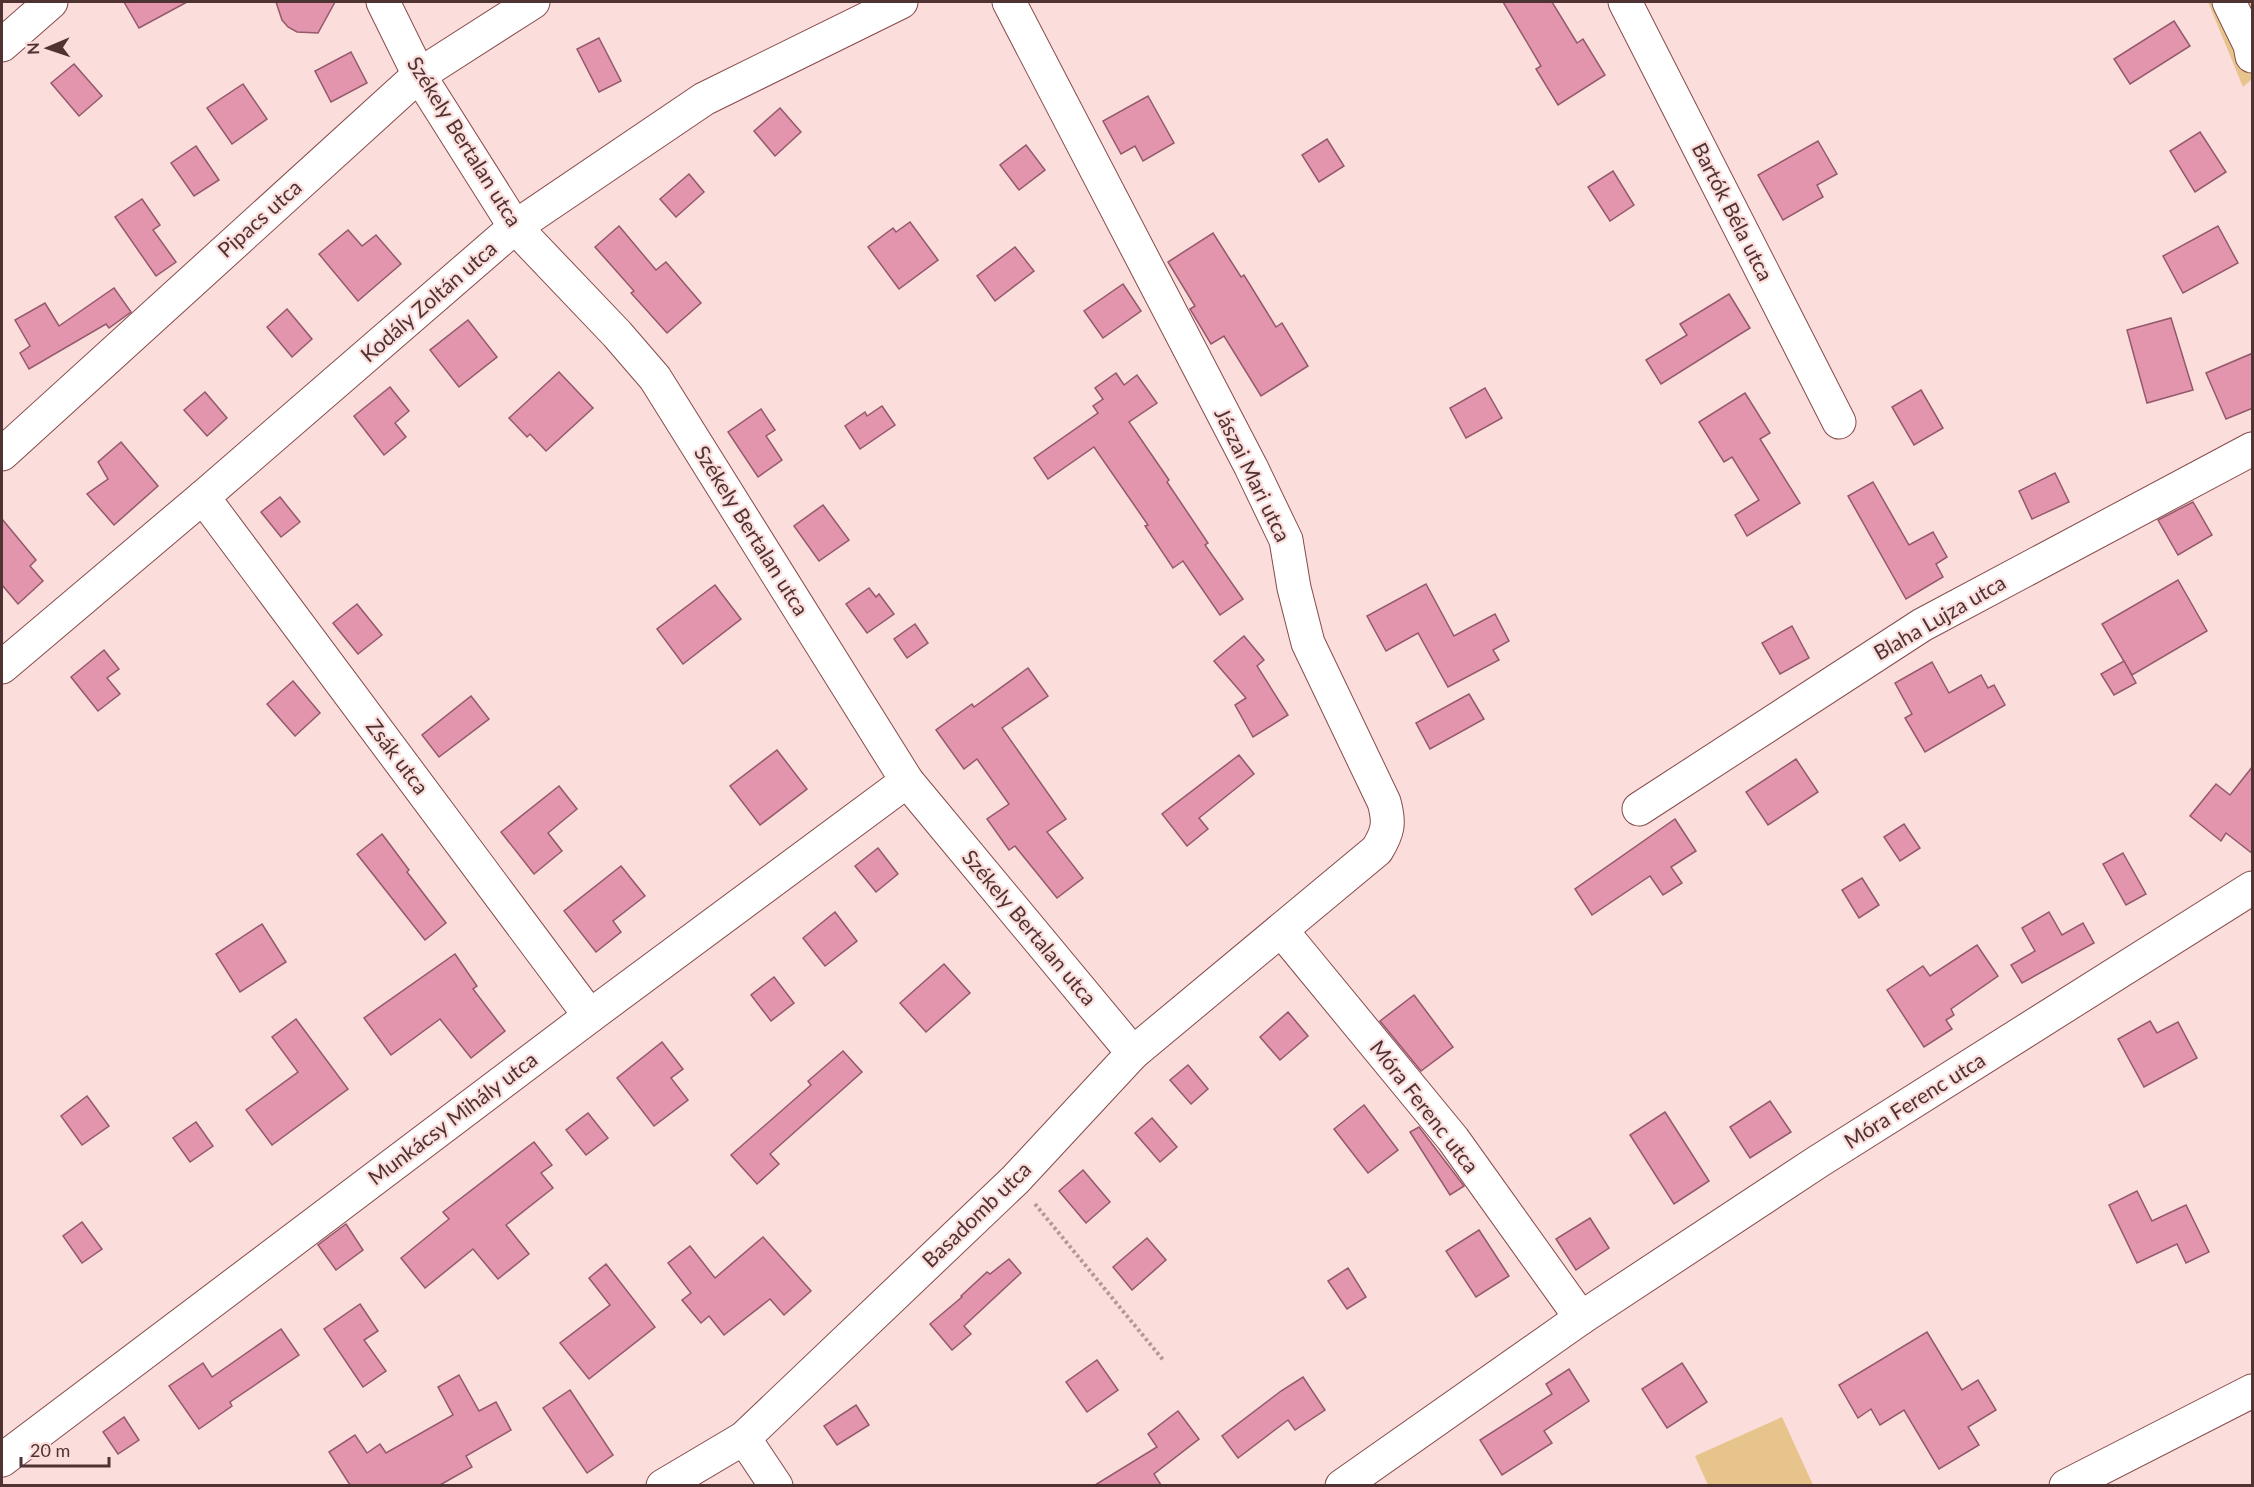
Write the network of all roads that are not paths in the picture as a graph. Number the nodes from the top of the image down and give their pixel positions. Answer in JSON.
{"nodes":[{"id":1,"x":51,"y":2,"type":"edge"},
{"id":2,"x":383,"y":2,"type":"edge"},
{"id":3,"x":533,"y":2,"type":"edge"},
{"id":4,"x":901,"y":2,"type":"edge"},
{"id":5,"x":1009,"y":2,"type":"edge"},
{"id":6,"x":1625,"y":2,"type":"edge"},
{"id":7,"x":2229,"y":2,"type":"edge"},
{"id":8,"x":2,"y":45,"type":"edge"},
{"id":9,"x":2252,"y":48,"type":"edge"},
{"id":10,"x":419,"y":75,"type":"junction"},
{"id":11,"x":515,"y":227,"type":"junction"},
{"id":12,"x":1839,"y":422,"type":"dead end"},
{"id":13,"x":2253,"y":448,"type":"edge"},
{"id":14,"x":2,"y":454,"type":"edge"},
{"id":15,"x":204,"y":497,"type":"junction"},
{"id":16,"x":2,"y":667,"type":"edge"},
{"id":17,"x":907,"y":781,"type":"junction"},
{"id":18,"x":1639,"y":809,"type":"dead end"},
{"id":19,"x":2253,"y":888,"type":"edge"},
{"id":20,"x":1281,"y":930,"type":"junction"},
{"id":21,"x":590,"y":1016,"type":"junction"},
{"id":22,"x":1133,"y":1053,"type":"junction"},
{"id":23,"x":1581,"y":1318,"type":"junction"},
{"id":24,"x":2253,"y":1391,"type":"edge"},
{"id":25,"x":744,"y":1438,"type":"junction"},
{"id":26,"x":2,"y":1460,"type":"edge"},
{"id":27,"x":663,"y":1485,"type":"edge"},
{"id":28,"x":776,"y":1485,"type":"edge"},
{"id":29,"x":1342,"y":1485,"type":"edge"},
{"id":30,"x":2066,"y":1485,"type":"edge"}],
"edges":[{"from":1,"to":8,"type":"street"},
{"from":2,"to":10,"type":"street","name":"Székely Bertalan utca"},
{"from":3,"to":10,"type":"street","name":"Pipacs utca"},
{"from":4,"to":11,"type":"street","name":"Kodály Zoltán utca"},
{"from":5,"to":20,"type":"street","name":"Jászai Mari utca"},
{"from":6,"to":12,"type":"street","name":"Bartók Béla utca"},
{"from":7,"to":9,"type":"street"},
{"from":10,"to":11,"type":"street","name":"Székely Bertalan utca"},
{"from":10,"to":14,"type":"street","name":"Pipacs utca"},
{"from":11,"to":15,"type":"street","name":"Kodály Zoltán utca"},
{"from":11,"to":17,"type":"street","name":"Székely Bertalan utca"},
{"from":13,"to":18,"type":"street","name":"Blaha Lujza utca"},
{"from":15,"to":16,"type":"street","name":"Kodály Zoltán utca"},
{"from":15,"to":21,"type":"street","name":"Zsák utca"},
{"from":17,"to":21,"type":"street","name":"Munkácsy Mihály utca"},
{"from":17,"to":22,"type":"street","name":"Székely Bertalan utca"},
{"from":19,"to":23,"type":"street","name":"Móra Ferenc utca"},
{"from":20,"to":22,"type":"street","name":"Basadomb utca"},
{"from":20,"to":23,"type":"street","name":"Móra Ferenc utca"},
{"from":21,"to":26,"type":"street","name":"Munkácsy Mihály utca"},
{"from":22,"to":25,"type":"street","name":"Basadomb utca"},
{"from":23,"to":29,"type":"street","name":"Móra Ferenc utca"},
{"from":24,"to":30,"type":"street"},
{"from":25,"to":27,"type":"street","name":"Basadomb utca"},
{"from":25,"to":28,"type":"street"}]}
